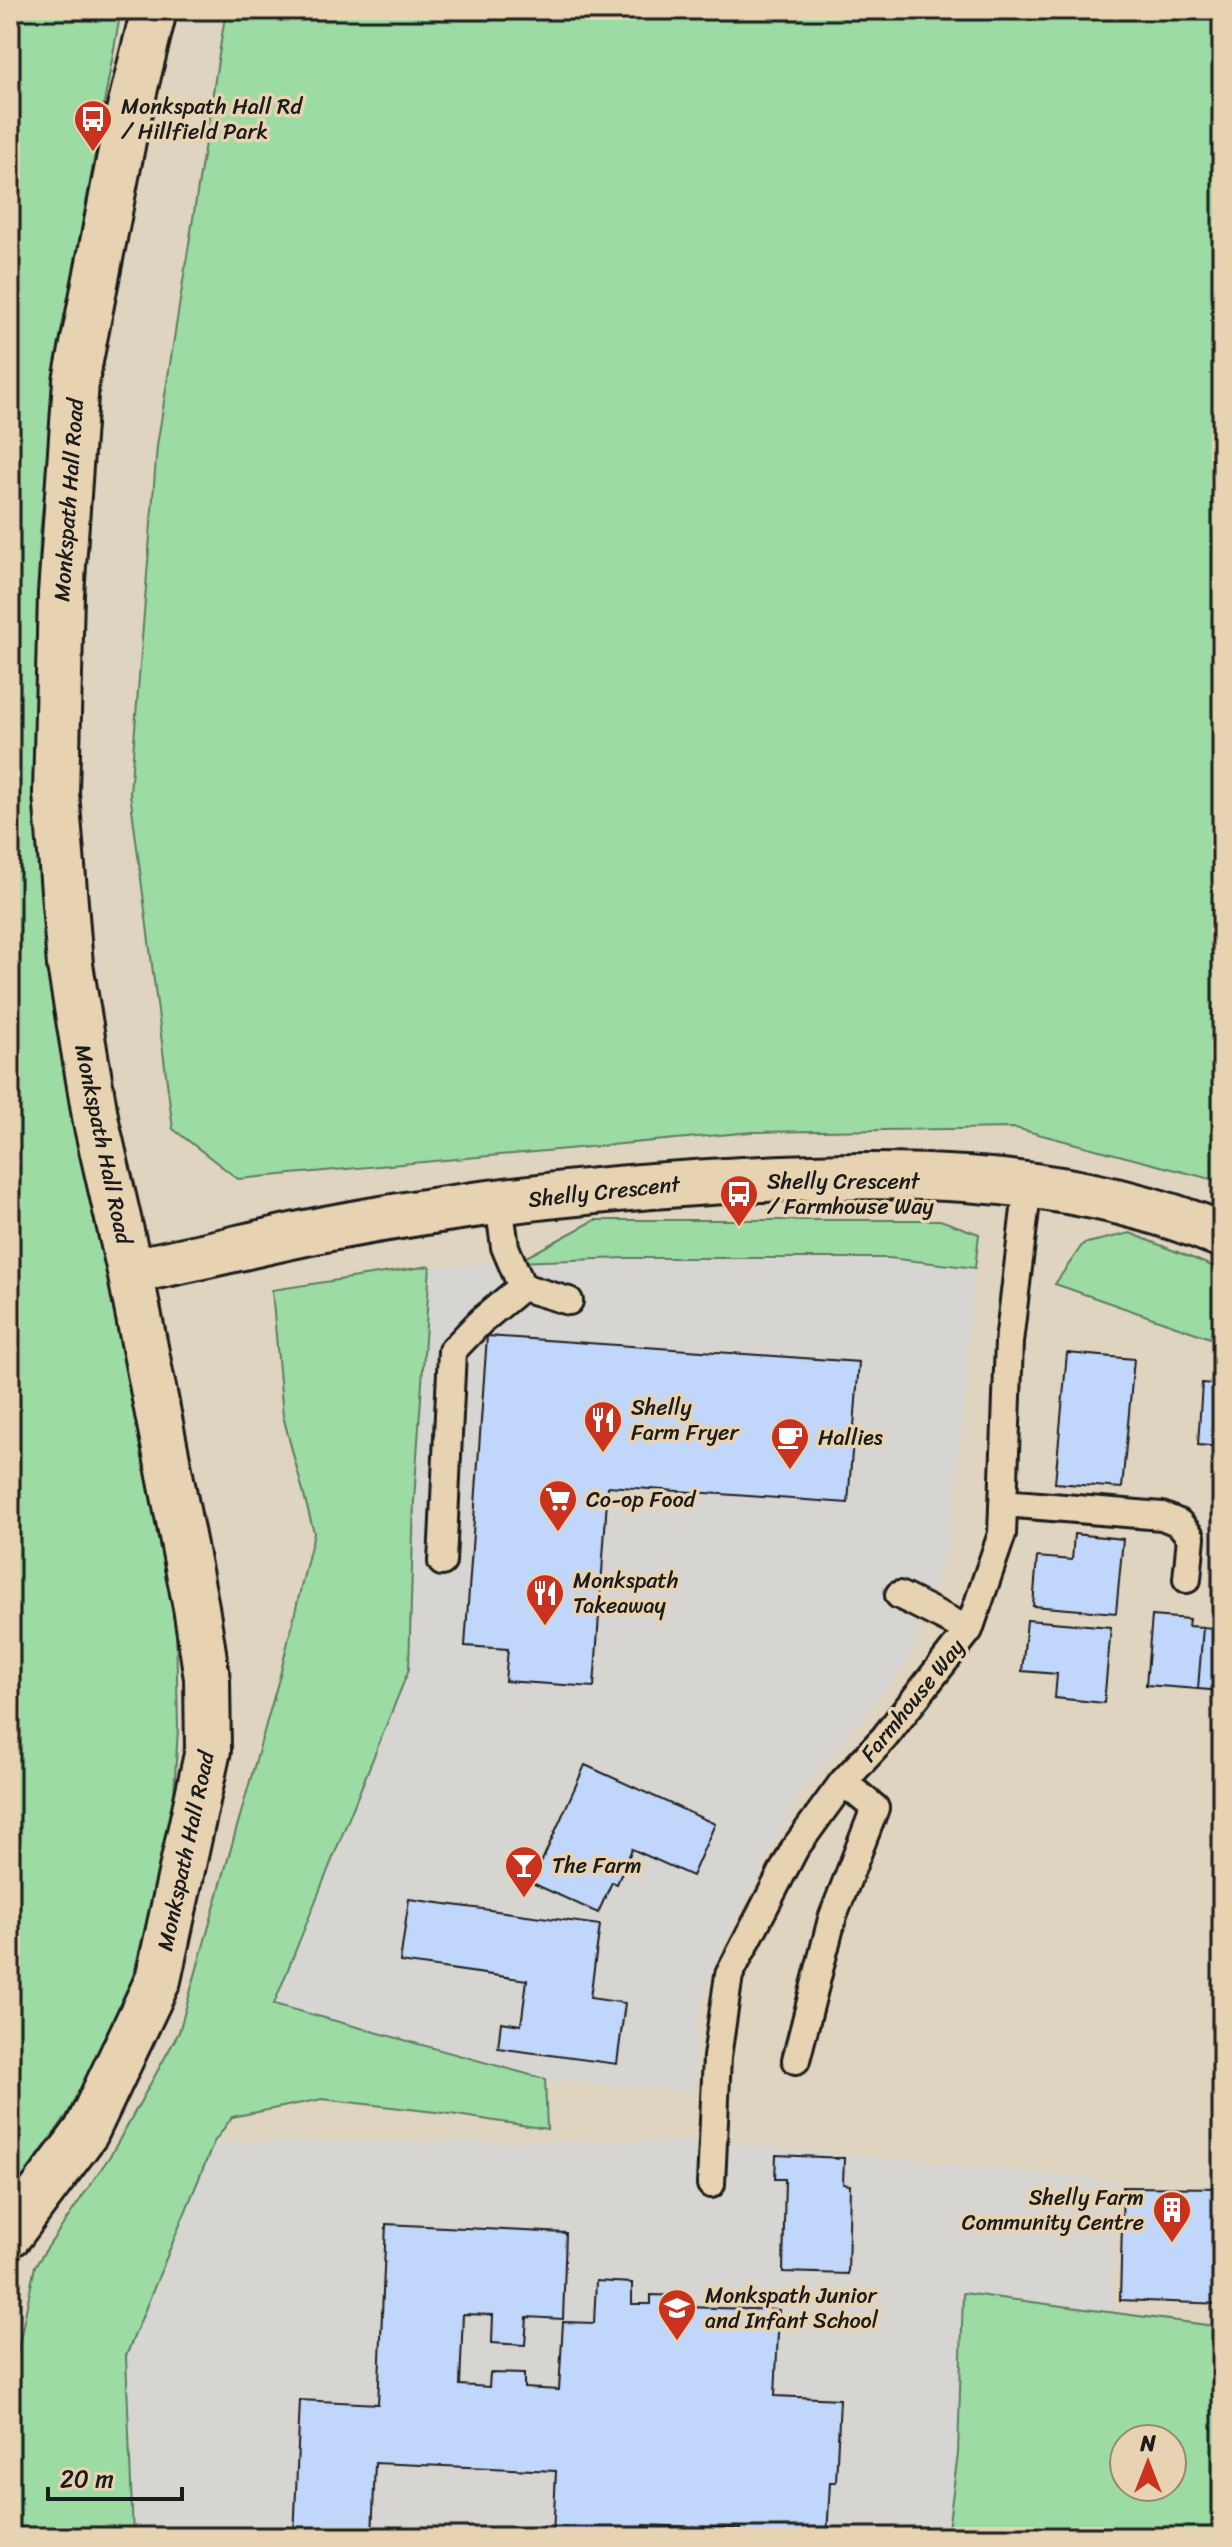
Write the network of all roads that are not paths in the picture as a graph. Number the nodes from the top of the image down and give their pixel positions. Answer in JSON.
{"nodes":[{"id":1,"x":154,"y":10,"type":"edge"},
{"id":2,"x":1028,"y":1185,"type":"junction"},
{"id":3,"x":499,"y":1203,"type":"junction"},
{"id":4,"x":1222,"y":1235,"type":"edge"},
{"id":5,"x":130,"y":1271,"type":"junction"},
{"id":6,"x":522,"y":1287,"type":"junction"},
{"id":7,"x":569,"y":1301,"type":"dead end"},
{"id":8,"x":1003,"y":1503,"type":"junction"},
{"id":9,"x":442,"y":1562,"type":"dead end"},
{"id":10,"x":1187,"y":1579,"type":"dead end"},
{"id":11,"x":899,"y":1595,"type":"dead end"},
{"id":12,"x":969,"y":1630,"type":"junction"},
{"id":13,"x":843,"y":1782,"type":"junction"},
{"id":14,"x":796,"y":2060,"type":"dead end"},
{"id":15,"x":711,"y":2184,"type":"dead end"},
{"id":16,"x":10,"y":2234,"type":"edge"}],
"edges":[{"from":1,"to":5,"type":"street","name":"Monkspath Hall Road"},
{"from":2,"to":3,"type":"street","name":"Shelly Crescent"},
{"from":2,"to":4,"type":"street","name":"Shelly Crescent"},
{"from":2,"to":8,"type":"lane","name":"Farmhouse Way"},
{"from":3,"to":5,"type":"street","name":"Shelly Crescent"},
{"from":3,"to":6,"type":"lane"},
{"from":5,"to":16,"type":"street","name":"Monkspath Hall Road"},
{"from":6,"to":7,"type":"lane"},
{"from":6,"to":9,"type":"lane"},
{"from":8,"to":10,"type":"lane"},
{"from":8,"to":12,"type":"lane","name":"Farmhouse Way"},
{"from":11,"to":12,"type":"lane"},
{"from":12,"to":13,"type":"lane","name":"Farmhouse Way"},
{"from":13,"to":14,"type":"lane"},
{"from":13,"to":15,"type":"lane","name":"Farmhouse Way"}]}
